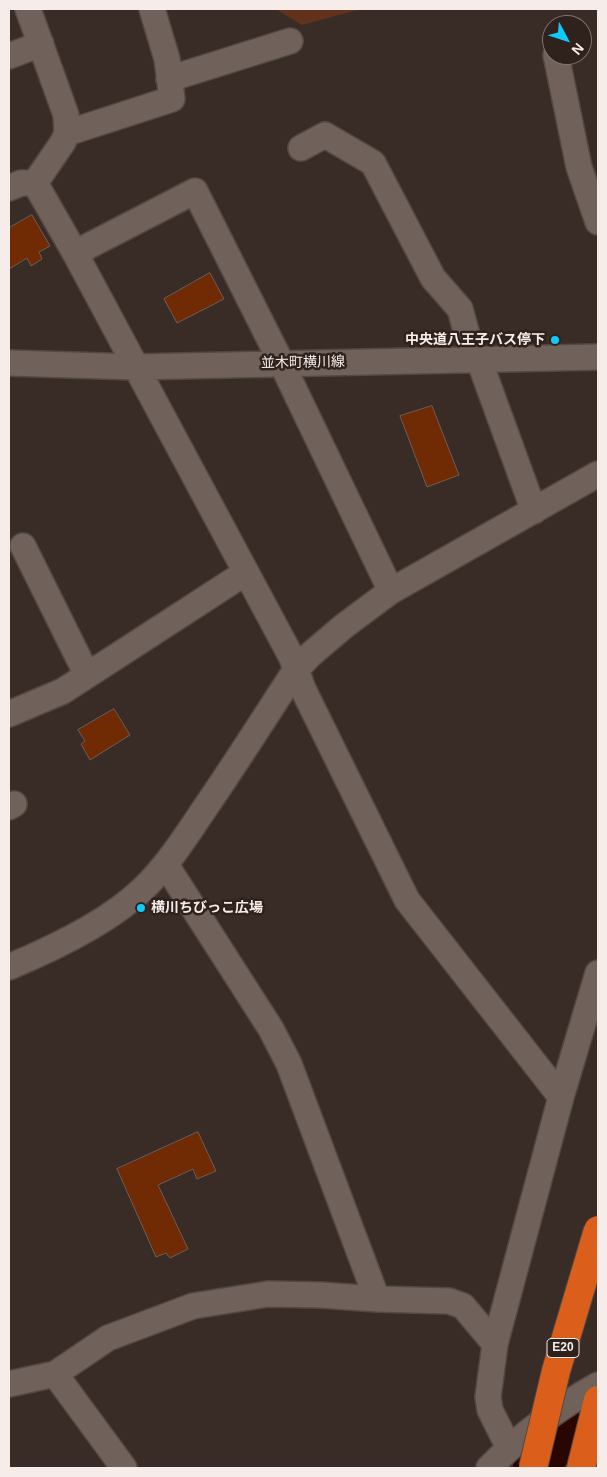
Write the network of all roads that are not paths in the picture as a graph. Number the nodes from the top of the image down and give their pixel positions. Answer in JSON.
{"nodes":[{"id":1,"x":28,"y":9,"type":"edge"},
{"id":2,"x":152,"y":9,"type":"edge"},
{"id":3,"x":290,"y":42,"type":"dead end"},
{"id":4,"x":41,"y":44,"type":"junction"},
{"id":5,"x":9,"y":56,"type":"edge"},
{"id":6,"x":558,"y":65,"type":"edge"},
{"id":7,"x":170,"y":79,"type":"junction"},
{"id":8,"x":67,"y":133,"type":"junction"},
{"id":9,"x":301,"y":148,"type":"dead end"},
{"id":10,"x":35,"y":183,"type":"junction"},
{"id":11,"x":9,"y":188,"type":"edge"},
{"id":12,"x":598,"y":222,"type":"edge"},
{"id":13,"x":75,"y":253,"type":"junction"},
{"id":14,"x":598,"y":357,"type":"edge"},
{"id":15,"x":477,"y":360,"type":"junction"},
{"id":16,"x":9,"y":363,"type":"edge"},
{"id":17,"x":282,"y":364,"type":"junction"},
{"id":18,"x":135,"y":367,"type":"junction"},
{"id":19,"x":598,"y":474,"type":"edge"},
{"id":20,"x":534,"y":510,"type":"junction"},
{"id":21,"x":23,"y":546,"type":"dead end"},
{"id":22,"x":245,"y":573,"type":"junction"},
{"id":23,"x":391,"y":591,"type":"junction"},
{"id":24,"x":295,"y":671,"type":"junction"},
{"id":25,"x":87,"y":675,"type":"junction"},
{"id":26,"x":9,"y":714,"type":"edge"},
{"id":27,"x":166,"y":865,"type":"junction"},
{"id":28,"x":9,"y":967,"type":"edge"},
{"id":29,"x":598,"y":973,"type":"edge"},
{"id":30,"x":561,"y":1097,"type":"junction"},
{"id":31,"x":598,"y":1230,"type":"edge"},
{"id":32,"x":377,"y":1299,"type":"junction"},
{"id":33,"x":495,"y":1344,"type":"junction"},
{"id":34,"x":55,"y":1374,"type":"junction"},
{"id":35,"x":9,"y":1384,"type":"edge"},
{"id":36,"x":598,"y":1385,"type":"edge"},
{"id":37,"x":598,"y":1400,"type":"edge"},
{"id":38,"x":509,"y":1448,"type":"junction"},
{"id":39,"x":124,"y":1468,"type":"edge"},
{"id":40,"x":490,"y":1468,"type":"edge"},
{"id":41,"x":533,"y":1468,"type":"edge"},
{"id":42,"x":581,"y":1468,"type":"edge"}],
"edges":[{"from":1,"to":4,"type":"street"},
{"from":2,"to":7,"type":"street"},
{"from":3,"to":7,"type":"street"},
{"from":4,"to":5,"type":"street"},
{"from":4,"to":8,"type":"street"},
{"from":6,"to":12,"type":"street"},
{"from":7,"to":8,"type":"street"},
{"from":8,"to":10,"type":"street"},
{"from":9,"to":15,"type":"street"},
{"from":10,"to":11,"type":"street"},
{"from":10,"to":13,"type":"street"},
{"from":13,"to":17,"type":"street"},
{"from":13,"to":18,"type":"street"},
{"from":14,"to":15,"type":"street","name":"並木町横川線"},
{"from":15,"to":17,"type":"street","name":"並木町横川線"},
{"from":15,"to":20,"type":"street"},
{"from":16,"to":18,"type":"street","name":"並木町横川線"},
{"from":17,"to":18,"type":"street","name":"並木町横川線"},
{"from":17,"to":23,"type":"street"},
{"from":18,"to":22,"type":"street"},
{"from":19,"to":20,"type":"street"},
{"from":20,"to":23,"type":"street"},
{"from":21,"to":25,"type":"street"},
{"from":22,"to":24,"type":"street"},
{"from":22,"to":25,"type":"street"},
{"from":23,"to":24,"type":"street"},
{"from":24,"to":27,"type":"street"},
{"from":24,"to":30,"type":"street"},
{"from":25,"to":26,"type":"street"},
{"from":27,"to":28,"type":"street"},
{"from":27,"to":32,"type":"street"},
{"from":29,"to":30,"type":"street"},
{"from":30,"to":33,"type":"street"},
{"from":31,"to":41,"type":"highway","number":"E20","bridge":true},
{"from":32,"to":33,"type":"street"},
{"from":32,"to":34,"type":"street"},
{"from":33,"to":38,"type":"street"},
{"from":34,"to":35,"type":"street"},
{"from":34,"to":39,"type":"street"},
{"from":36,"to":38,"type":"street"},
{"from":37,"to":42,"type":"highway"},
{"from":38,"to":40,"type":"street"}]}
